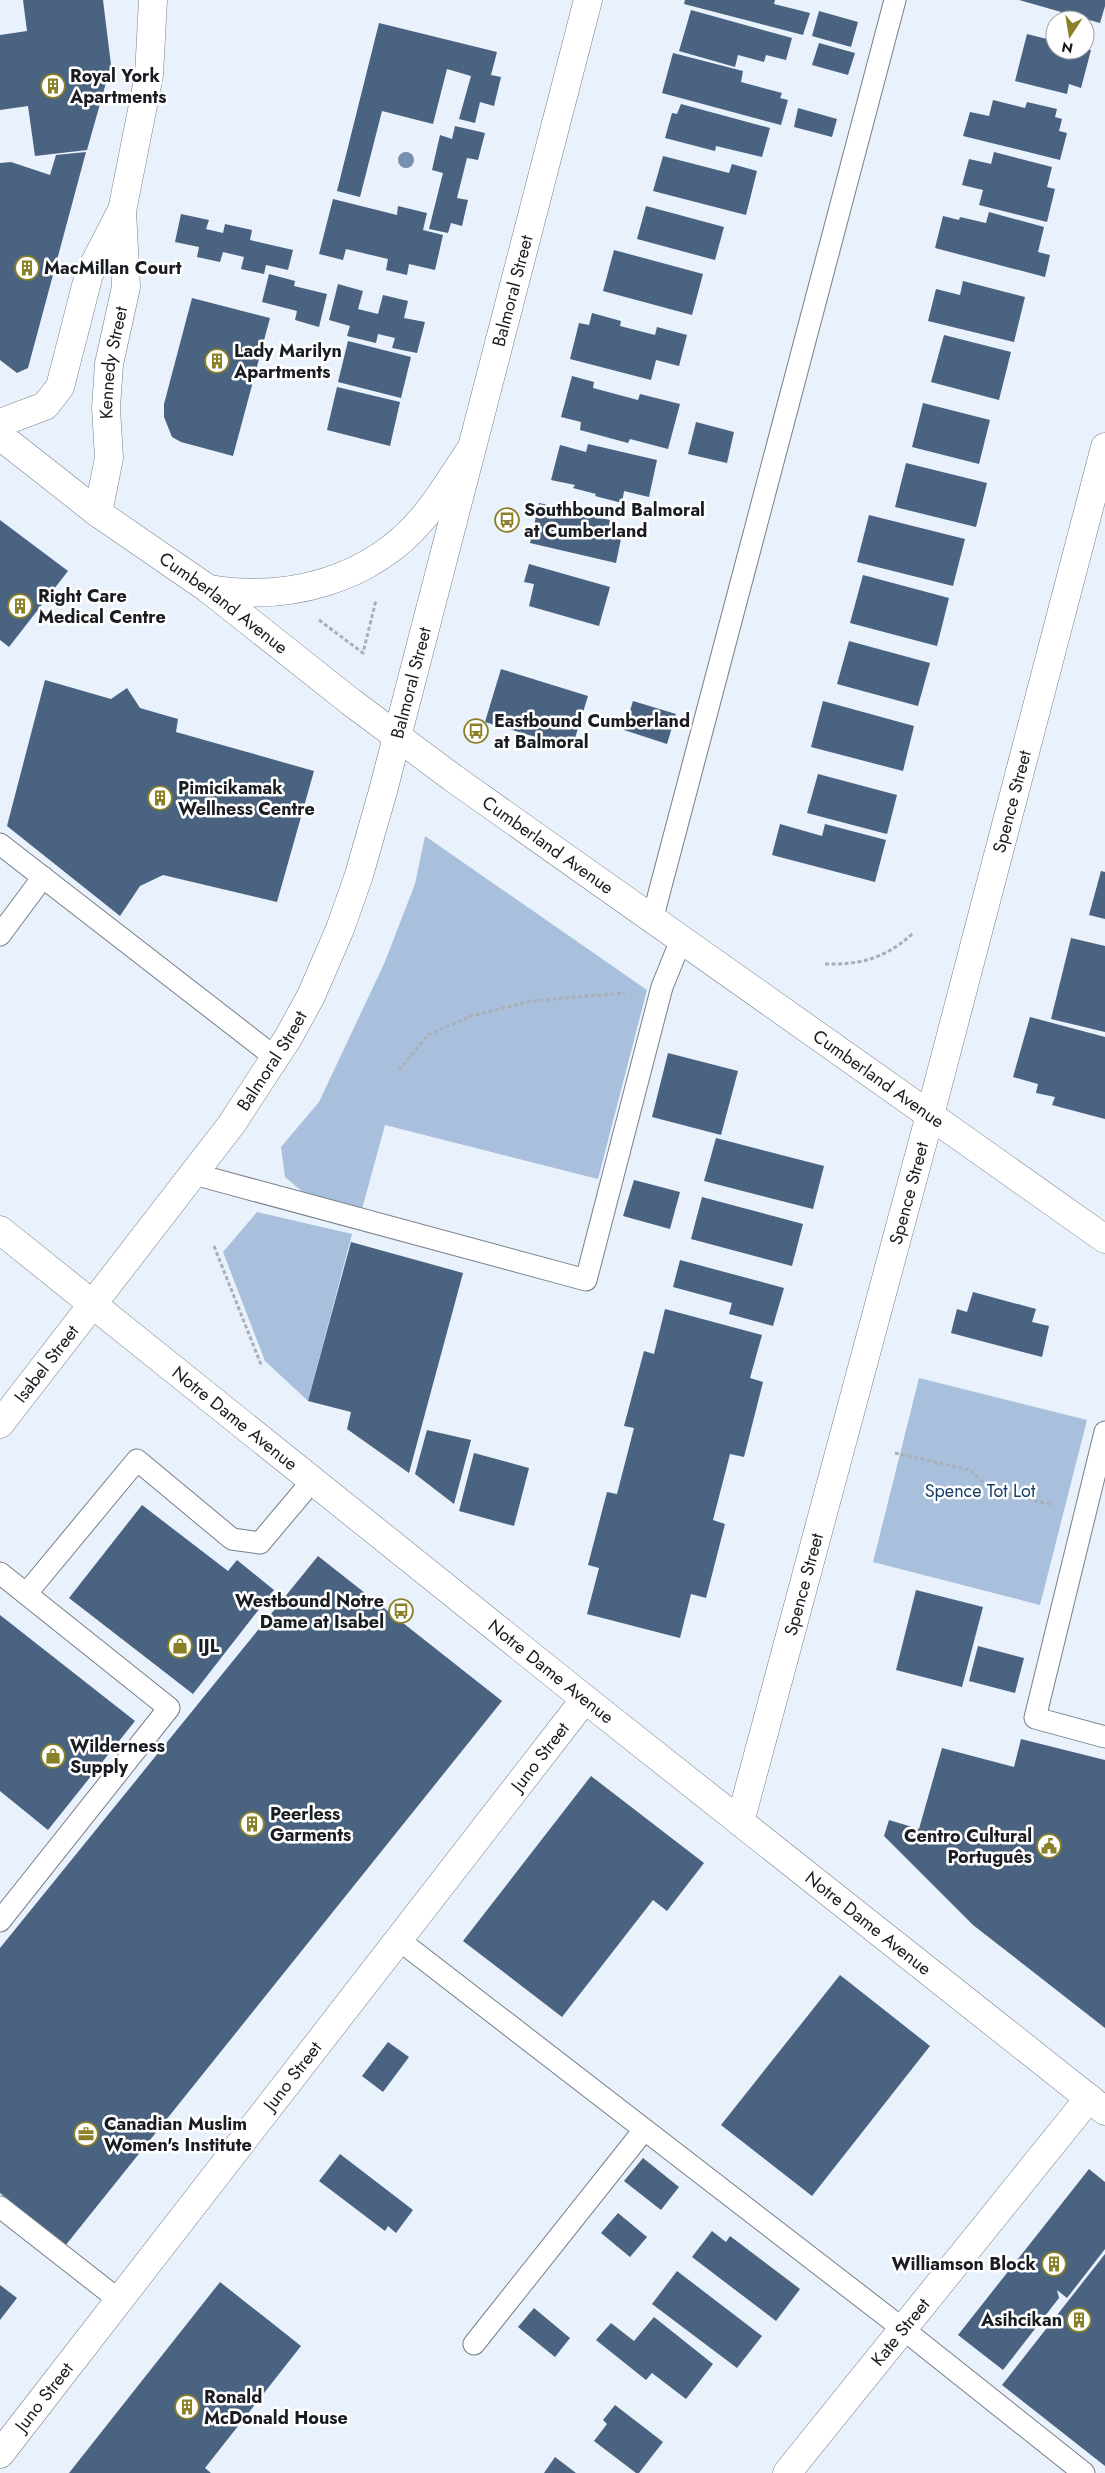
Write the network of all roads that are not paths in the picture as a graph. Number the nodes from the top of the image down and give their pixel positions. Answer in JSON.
{"nodes":[{"id":1,"x":154,"y":0,"type":"edge"},
{"id":2,"x":588,"y":0,"type":"edge"},
{"id":3,"x":895,"y":0,"type":"edge"},
{"id":4,"x":122,"y":211,"type":"junction"},
{"id":5,"x":0,"y":424,"type":"edge"},
{"id":6,"x":0,"y":436,"type":"edge"},
{"id":7,"x":1105,"y":447,"type":"edge"},
{"id":8,"x":471,"y":449,"type":"junction"},
{"id":9,"x":98,"y":513,"type":"junction"},
{"id":10,"x":207,"y":588,"type":"junction"},
{"id":11,"x":396,"y":736,"type":"junction"},
{"id":12,"x":0,"y":844,"type":"edge"},
{"id":13,"x":43,"y":877,"type":"junction"},
{"id":14,"x":652,"y":920,"type":"junction"},
{"id":15,"x":0,"y":935,"type":"edge"},
{"id":16,"x":681,"y":940,"type":"junction"},
{"id":17,"x":276,"y":1058,"type":"junction"},
{"id":18,"x":930,"y":1115,"type":"junction"},
{"id":19,"x":194,"y":1174,"type":"junction"},
{"id":20,"x":0,"y":1230,"type":"edge"},
{"id":21,"x":1105,"y":1239,"type":"edge"},
{"id":22,"x":94,"y":1304,"type":"junction"},
{"id":23,"x":0,"y":1424,"type":"edge"},
{"id":24,"x":1105,"y":1432,"type":"edge"},
{"id":25,"x":313,"y":1480,"type":"junction"},
{"id":26,"x":0,"y":1573,"type":"edge"},
{"id":27,"x":26,"y":1594,"type":"junction"},
{"id":28,"x":585,"y":1699,"type":"junction"},
{"id":29,"x":1105,"y":1737,"type":"edge"},
{"id":30,"x":740,"y":1822,"type":"junction"},
{"id":31,"x":0,"y":1921,"type":"edge"},
{"id":32,"x":399,"y":1940,"type":"junction"},
{"id":33,"x":1097,"y":2104,"type":"edge"},
{"id":34,"x":644,"y":2130,"type":"junction"},
{"id":35,"x":0,"y":2207,"type":"edge"},
{"id":36,"x":119,"y":2300,"type":"junction"},
{"id":37,"x":903,"y":2329,"type":"junction"},
{"id":38,"x":474,"y":2344,"type":"dead end"},
{"id":39,"x":0,"y":2454,"type":"edge"},
{"id":40,"x":787,"y":2473,"type":"edge"},
{"id":41,"x":1084,"y":2473,"type":"edge"}],
"edges":[{"from":1,"to":4,"type":"main road","name":"Kennedy Street"},
{"from":2,"to":8,"type":"main road","name":"Balmoral Street"},
{"from":3,"to":14,"type":"lane"},
{"from":4,"to":5,"type":"main road","name":"Kennedy Street"},
{"from":4,"to":9,"type":"main road","name":"Kennedy Street"},
{"from":6,"to":9,"type":"main road","name":"Cumberland Avenue"},
{"from":7,"to":18,"type":"main road","name":"Spence Street"},
{"from":8,"to":10,"type":"main road"},
{"from":8,"to":11,"type":"main road","name":"Balmoral Street"},
{"from":9,"to":10,"type":"main road","name":"Cumberland Avenue"},
{"from":10,"to":11,"type":"main road","name":"Cumberland Avenue"},
{"from":11,"to":14,"type":"main road","name":"Cumberland Avenue"},
{"from":11,"to":17,"type":"main road","name":"Balmoral Street"},
{"from":12,"to":13,"type":"lane"},
{"from":13,"to":15,"type":"lane"},
{"from":13,"to":17,"type":"lane"},
{"from":14,"to":16,"type":"main road","name":"Cumberland Avenue"},
{"from":16,"to":18,"type":"main road","name":"Cumberland Avenue"},
{"from":16,"to":19,"type":"lane"},
{"from":17,"to":19,"type":"main road","name":"Balmoral Street"},
{"from":18,"to":21,"type":"main road","name":"Cumberland Avenue"},
{"from":18,"to":30,"type":"main road","name":"Spence Street"},
{"from":19,"to":22,"type":"main road","name":"Balmoral Street"},
{"from":20,"to":22,"type":"main road","name":"Notre Dame Avenue"},
{"from":22,"to":23,"type":"main road","name":"Isabel Street"},
{"from":22,"to":25,"type":"main road","name":"Notre Dame Avenue"},
{"from":24,"to":29,"type":"lane"},
{"from":25,"to":27,"type":"lane"},
{"from":25,"to":28,"type":"main road","name":"Notre Dame Avenue"},
{"from":26,"to":27,"type":"lane"},
{"from":27,"to":31,"type":"lane"},
{"from":28,"to":30,"type":"main road","name":"Notre Dame Avenue"},
{"from":28,"to":32,"type":"main road","name":"Juno Street"},
{"from":30,"to":33,"type":"main road","name":"Notre Dame Avenue"},
{"from":32,"to":34,"type":"lane"},
{"from":32,"to":36,"type":"main road","name":"Juno Street"},
{"from":33,"to":37,"type":"main road","name":"Kate Street"},
{"from":34,"to":37,"type":"lane"},
{"from":34,"to":38,"type":"lane"},
{"from":35,"to":36,"type":"lane"},
{"from":36,"to":39,"type":"main road","name":"Juno Street"},
{"from":37,"to":40,"type":"main road","name":"Kate Street"},
{"from":37,"to":41,"type":"lane"}]}
